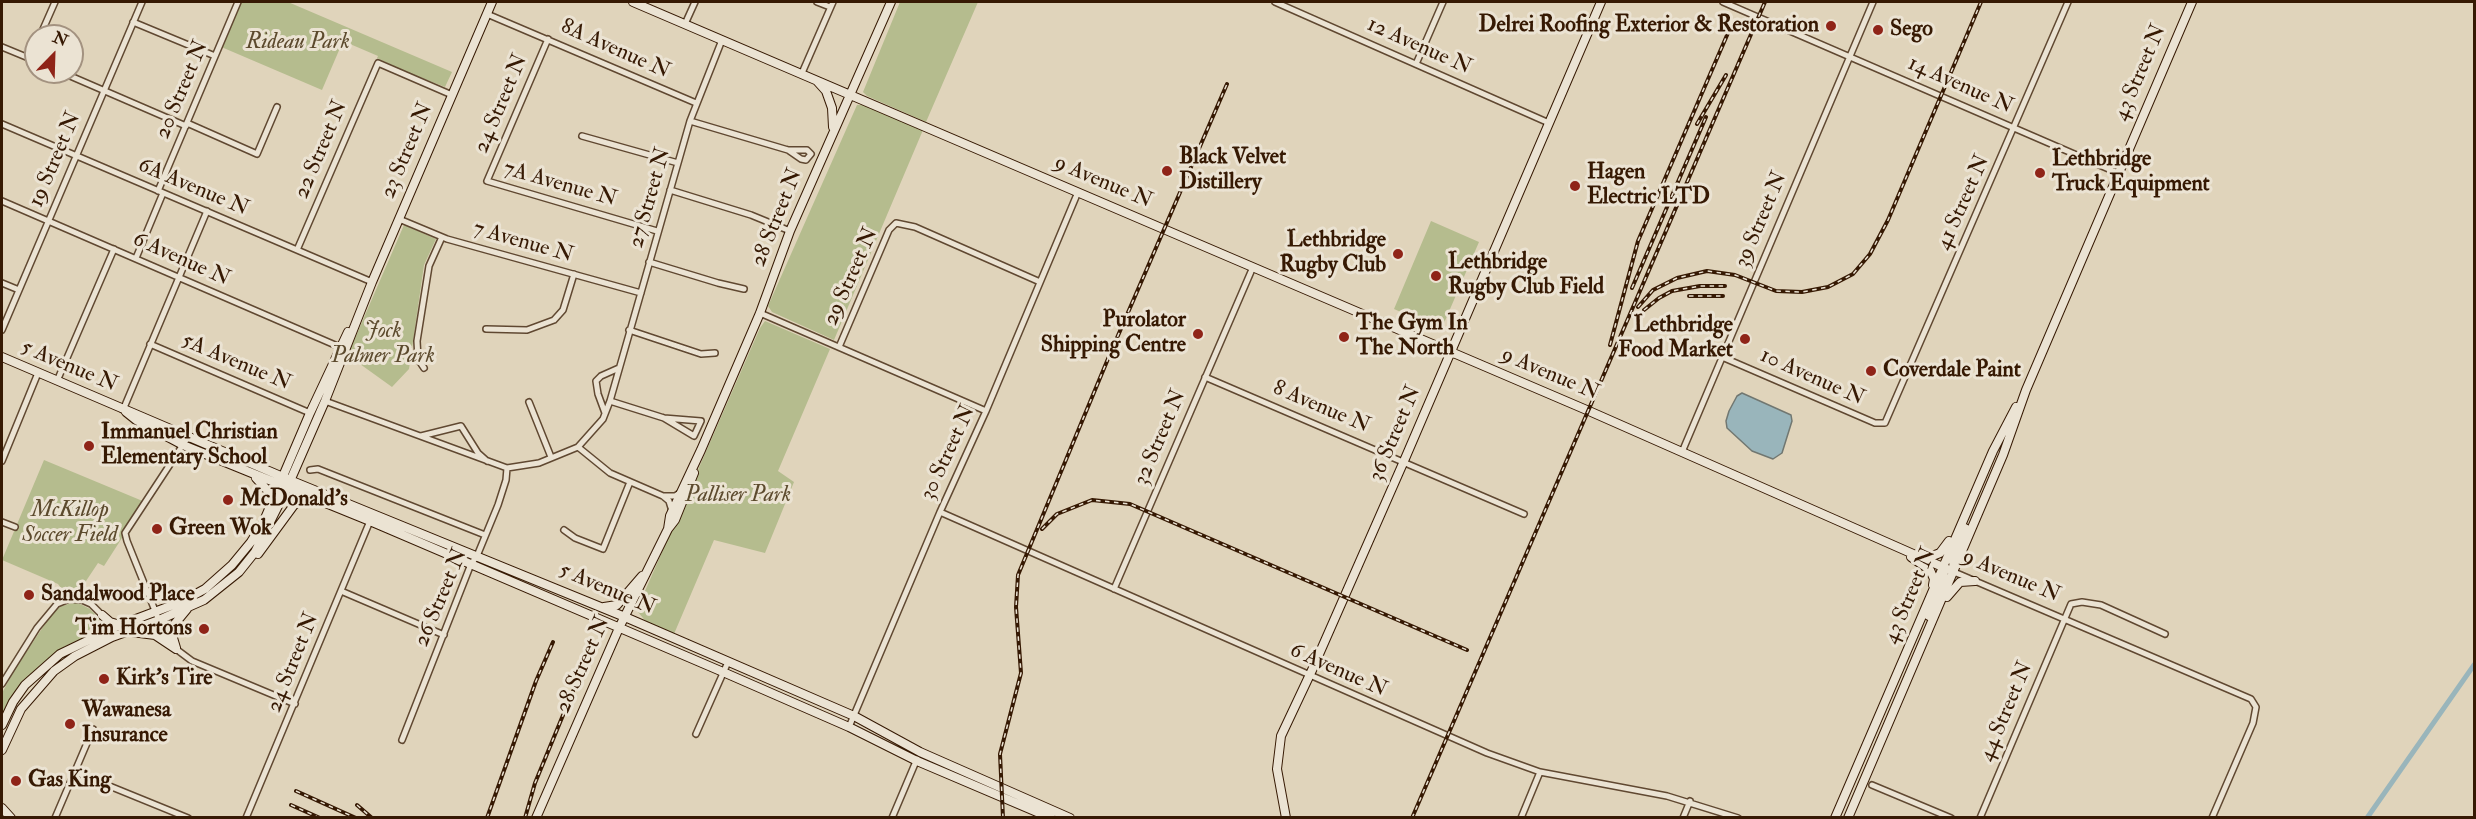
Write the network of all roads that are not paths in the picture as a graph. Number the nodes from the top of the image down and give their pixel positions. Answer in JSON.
{"nodes":[{"id":1,"x":55,"y":2,"type":"edge"},
{"id":2,"x":142,"y":2,"type":"edge"},
{"id":3,"x":238,"y":2,"type":"edge"},
{"id":4,"x":492,"y":2,"type":"edge"},
{"id":5,"x":633,"y":2,"type":"edge"},
{"id":6,"x":695,"y":2,"type":"edge"},
{"id":7,"x":817,"y":2,"type":"edge"},
{"id":8,"x":891,"y":2,"type":"edge"},
{"id":9,"x":1275,"y":2,"type":"edge"},
{"id":10,"x":1443,"y":2,"type":"edge"},
{"id":11,"x":1601,"y":2,"type":"edge"},
{"id":12,"x":1723,"y":2,"type":"edge"},
{"id":13,"x":1873,"y":2,"type":"edge"},
{"id":14,"x":2068,"y":2,"type":"edge"},
{"id":15,"x":2192,"y":2,"type":"edge"},
{"id":16,"x":832,"y":4,"type":"edge"},
{"id":17,"x":1285,"y":4,"type":"edge"},
{"id":18,"x":487,"y":14,"type":"junction"},
{"id":19,"x":133,"y":22,"type":"junction"},
{"id":20,"x":45,"y":24,"type":"edge"},
{"id":21,"x":685,"y":24,"type":"junction"},
{"id":22,"x":548,"y":39,"type":"junction"},
{"id":23,"x":722,"y":40,"type":"junction"},
{"id":24,"x":2,"y":47,"type":"edge"},
{"id":25,"x":24,"y":56,"type":"edge"},
{"id":26,"x":215,"y":56,"type":"junction"},
{"id":27,"x":1850,"y":56,"type":"junction"},
{"id":28,"x":1416,"y":64,"type":"junction"},
{"id":29,"x":802,"y":73,"type":"junction"},
{"id":30,"x":816,"y":80,"type":"junction"},
{"id":31,"x":84,"y":82,"type":"edge"},
{"id":32,"x":104,"y":90,"type":"junction"},
{"id":33,"x":849,"y":94,"type":"junction"},
{"id":34,"x":452,"y":95,"type":"junction"},
{"id":35,"x":696,"y":103,"type":"junction"},
{"id":36,"x":277,"y":107,"type":"dead end"},
{"id":37,"x":690,"y":121,"type":"junction"},
{"id":38,"x":1549,"y":123,"type":"junction"},
{"id":39,"x":2,"y":124,"type":"edge"},
{"id":40,"x":186,"y":124,"type":"junction"},
{"id":41,"x":2014,"y":128,"type":"junction"},
{"id":42,"x":833,"y":132,"type":"junction"},
{"id":43,"x":582,"y":136,"type":"dead end"},
{"id":44,"x":788,"y":150,"type":"dead end"},
{"id":45,"x":76,"y":156,"type":"junction"},
{"id":46,"x":678,"y":163,"type":"junction"},
{"id":47,"x":2118,"y":173,"type":"junction"},
{"id":48,"x":487,"y":181,"type":"joint"},
{"id":49,"x":670,"y":190,"type":"junction"},
{"id":50,"x":160,"y":192,"type":"junction"},
{"id":51,"x":1078,"y":192,"type":"junction"},
{"id":52,"x":2,"y":201,"type":"edge"},
{"id":53,"x":207,"y":211,"type":"junction"},
{"id":54,"x":399,"y":219,"type":"junction"},
{"id":55,"x":48,"y":222,"type":"junction"},
{"id":56,"x":657,"y":231,"type":"junction"},
{"id":57,"x":790,"y":231,"type":"junction"},
{"id":58,"x":442,"y":237,"type":"junction"},
{"id":59,"x":114,"y":249,"type":"junction"},
{"id":60,"x":297,"y":250,"type":"junction"},
{"id":61,"x":136,"y":258,"type":"junction"},
{"id":62,"x":650,"y":262,"type":"junction"},
{"id":63,"x":1253,"y":267,"type":"junction"},
{"id":64,"x":574,"y":274,"type":"junction"},
{"id":65,"x":180,"y":278,"type":"junction"},
{"id":66,"x":2,"y":282,"type":"edge"},
{"id":67,"x":372,"y":282,"type":"junction"},
{"id":68,"x":1040,"y":282,"type":"junction"},
{"id":69,"x":744,"y":289,"type":"dead end"},
{"id":70,"x":19,"y":290,"type":"junction"},
{"id":71,"x":641,"y":293,"type":"junction"},
{"id":72,"x":760,"y":314,"type":"junction"},
{"id":73,"x":486,"y":329,"type":"dead end"},
{"id":74,"x":2,"y":330,"type":"edge"},
{"id":75,"x":629,"y":330,"type":"junction"},
{"id":76,"x":150,"y":344,"type":"junction"},
{"id":77,"x":839,"y":347,"type":"junction"},
{"id":78,"x":343,"y":348,"type":"junction"},
{"id":79,"x":1450,"y":351,"type":"junction"},
{"id":80,"x":715,"y":353,"type":"dead end"},
{"id":81,"x":2,"y":357,"type":"edge"},
{"id":82,"x":1722,"y":357,"type":"junction"},
{"id":83,"x":424,"y":368,"type":"dead end"},
{"id":84,"x":619,"y":368,"type":"junction"},
{"id":85,"x":38,"y":373,"type":"junction"},
{"id":86,"x":1205,"y":377,"type":"junction"},
{"id":87,"x":57,"y":381,"type":"junction"},
{"id":88,"x":2026,"y":390,"type":"junction"},
{"id":89,"x":325,"y":401,"type":"junction"},
{"id":90,"x":610,"y":401,"type":"junction"},
{"id":91,"x":529,"y":402,"type":"dead end"},
{"id":92,"x":123,"y":410,"type":"junction"},
{"id":93,"x":986,"y":411,"type":"junction"},
{"id":94,"x":605,"y":412,"type":"junction"},
{"id":95,"x":310,"y":413,"type":"junction"},
{"id":96,"x":1887,"y":417,"type":"joint"},
{"id":97,"x":663,"y":418,"type":"junction"},
{"id":98,"x":188,"y":437,"type":"junction"},
{"id":99,"x":416,"y":437,"type":"junction"},
{"id":100,"x":183,"y":445,"type":"junction"},
{"id":101,"x":578,"y":447,"type":"junction"},
{"id":102,"x":701,"y":450,"type":"junction"},
{"id":103,"x":1682,"y":452,"type":"junction"},
{"id":104,"x":551,"y":457,"type":"junction"},
{"id":105,"x":2,"y":461,"type":"edge"},
{"id":106,"x":1404,"y":461,"type":"junction"},
{"id":107,"x":490,"y":463,"type":"junction"},
{"id":108,"x":507,"y":468,"type":"junction"},
{"id":109,"x":310,"y":470,"type":"dead end"},
{"id":110,"x":247,"y":472,"type":"junction"},
{"id":111,"x":287,"y":478,"type":"junction"},
{"id":112,"x":630,"y":482,"type":"junction"},
{"id":113,"x":1978,"y":486,"type":"junction"},
{"id":114,"x":283,"y":487,"type":"junction"},
{"id":115,"x":681,"y":492,"type":"junction"},
{"id":116,"x":663,"y":496,"type":"junction"},
{"id":117,"x":313,"y":499,"type":"junction"},
{"id":118,"x":270,"y":508,"type":"junction"},
{"id":119,"x":672,"y":511,"type":"junction"},
{"id":120,"x":940,"y":512,"type":"junction"},
{"id":121,"x":1524,"y":514,"type":"dead end"},
{"id":122,"x":370,"y":521,"type":"junction"},
{"id":123,"x":2,"y":522,"type":"edge"},
{"id":124,"x":15,"y":527,"type":"dead end"},
{"id":125,"x":1959,"y":528,"type":"junction"},
{"id":126,"x":668,"y":529,"type":"junction"},
{"id":127,"x":564,"y":530,"type":"dead end"},
{"id":128,"x":485,"y":536,"type":"junction"},
{"id":129,"x":1898,"y":547,"type":"junction"},
{"id":130,"x":477,"y":556,"type":"junction"},
{"id":131,"x":1925,"y":559,"type":"junction"},
{"id":132,"x":653,"y":561,"type":"junction"},
{"id":133,"x":471,"y":564,"type":"junction"},
{"id":134,"x":244,"y":567,"type":"junction"},
{"id":135,"x":1943,"y":567,"type":"junction"},
{"id":136,"x":1954,"y":572,"type":"junction"},
{"id":137,"x":1975,"y":581,"type":"junction"},
{"id":138,"x":1114,"y":589,"type":"junction"},
{"id":139,"x":341,"y":591,"type":"junction"},
{"id":140,"x":1931,"y":595,"type":"junction"},
{"id":141,"x":598,"y":606,"type":"junction"},
{"id":142,"x":188,"y":608,"type":"junction"},
{"id":143,"x":1939,"y":608,"type":"junction"},
{"id":144,"x":102,"y":615,"type":"junction"},
{"id":145,"x":158,"y":616,"type":"junction"},
{"id":146,"x":626,"y":617,"type":"junction"},
{"id":147,"x":2065,"y":620,"type":"junction"},
{"id":148,"x":120,"y":625,"type":"junction"},
{"id":149,"x":620,"y":628,"type":"junction"},
{"id":150,"x":128,"y":632,"type":"junction"},
{"id":151,"x":100,"y":634,"type":"junction"},
{"id":152,"x":2165,"y":634,"type":"dead end"},
{"id":153,"x":444,"y":635,"type":"junction"},
{"id":154,"x":177,"y":649,"type":"junction"},
{"id":155,"x":1916,"y":661,"type":"junction"},
{"id":156,"x":728,"y":662,"type":"junction"},
{"id":157,"x":723,"y":672,"type":"junction"},
{"id":158,"x":1308,"y":676,"type":"junction"},
{"id":159,"x":2,"y":684,"type":"edge"},
{"id":160,"x":295,"y":704,"type":"junction"},
{"id":161,"x":854,"y":716,"type":"junction"},
{"id":162,"x":2,"y":725,"type":"edge"},
{"id":163,"x":849,"y":727,"type":"junction"},
{"id":164,"x":93,"y":729,"type":"dead end"},
{"id":165,"x":696,"y":734,"type":"dead end"},
{"id":166,"x":402,"y":740,"type":"dead end"},
{"id":167,"x":2,"y":750,"type":"edge"},
{"id":168,"x":920,"y":752,"type":"junction"},
{"id":169,"x":917,"y":761,"type":"junction"},
{"id":170,"x":75,"y":772,"type":"junction"},
{"id":171,"x":1540,"y":772,"type":"junction"},
{"id":172,"x":1872,"y":785,"type":"dead end"},
{"id":173,"x":1690,"y":801,"type":"junction"},
{"id":174,"x":2,"y":808,"type":"edge"},
{"id":175,"x":2,"y":813,"type":"edge"},
{"id":176,"x":10,"y":818,"type":"edge"},
{"id":177,"x":55,"y":818,"type":"edge"},
{"id":178,"x":188,"y":818,"type":"edge"},
{"id":179,"x":246,"y":818,"type":"edge"},
{"id":180,"x":536,"y":818,"type":"edge"},
{"id":181,"x":892,"y":818,"type":"edge"},
{"id":182,"x":1051,"y":818,"type":"edge"},
{"id":183,"x":1070,"y":818,"type":"edge"},
{"id":184,"x":1286,"y":818,"type":"edge"},
{"id":185,"x":1521,"y":818,"type":"edge"},
{"id":186,"x":1683,"y":818,"type":"edge"},
{"id":187,"x":1738,"y":818,"type":"edge"},
{"id":188,"x":1835,"y":818,"type":"edge"},
{"id":189,"x":1848,"y":818,"type":"edge"},
{"id":190,"x":1951,"y":818,"type":"edge"},
{"id":191,"x":1980,"y":818,"type":"edge"},
{"id":192,"x":2212,"y":818,"type":"edge"}],
"edges":[{"from":1,"to":20,"type":"street"},
{"from":2,"to":19,"type":"street","name":"19 Street N"},
{"from":3,"to":26,"type":"street","name":"20 Street N"},
{"from":4,"to":18,"type":"main road","name":"23 Street N"},
{"from":5,"to":21,"type":"main road","name":"9 Avenue N"},
{"from":6,"to":21,"type":"street"},
{"from":7,"to":16,"type":"street"},
{"from":8,"to":33,"type":"main road","name":"28 Street N"},
{"from":9,"to":17,"type":"street","name":"12 Avenue N"},
{"from":10,"to":28,"type":"street"},
{"from":11,"to":38,"type":"main road","name":"36 Street N"},
{"from":12,"to":27,"type":"street","name":"14 Avenue N"},
{"from":13,"to":27,"type":"street","name":"39 Street N"},
{"from":14,"to":41,"type":"street","name":"41 Street N"},
{"from":15,"to":47,"type":"main road","name":"43 Street N"},
{"from":16,"to":29,"type":"street"},
{"from":17,"to":28,"type":"street","name":"12 Avenue N"},
{"from":18,"to":22,"type":"street","name":"8A Avenue N"},
{"from":18,"to":34,"type":"main road","name":"23 Street N"},
{"from":19,"to":26,"type":"street"},
{"from":19,"to":32,"type":"street","name":"19 Street N"},
{"from":21,"to":23,"type":"main road","name":"9 Avenue N"},
{"from":22,"to":35,"type":"street","name":"8A Avenue N"},
{"from":22,"to":48,"type":"street","name":"24 Street N"},
{"from":23,"to":29,"type":"main road","name":"9 Avenue N"},
{"from":23,"to":35,"type":"street","name":"27 Street N"},
{"from":24,"to":25,"type":"street"},
{"from":26,"to":40,"type":"street","name":"20 Street N"},
{"from":27,"to":41,"type":"street","name":"14 Avenue N"},
{"from":27,"to":82,"type":"street","name":"39 Street N"},
{"from":28,"to":38,"type":"street","name":"12 Avenue N"},
{"from":29,"to":30,"type":"main road","name":"9 Avenue N"},
{"from":30,"to":33,"type":"main road","name":"9 Avenue N"},
{"from":30,"to":42,"type":"main road"},
{"from":31,"to":32,"type":"street"},
{"from":32,"to":40,"type":"street"},
{"from":32,"to":45,"type":"street","name":"19 Street N"},
{"from":33,"to":42,"type":"main road","name":"28 Street N"},
{"from":33,"to":51,"type":"main road","name":"9 Avenue N"},
{"from":34,"to":54,"type":"main road","name":"23 Street N"},
{"from":34,"to":60,"type":"street","name":"22 Street N"},
{"from":35,"to":37,"type":"street","name":"27 Street N"},
{"from":36,"to":40,"type":"street"},
{"from":37,"to":44,"type":"street"},
{"from":37,"to":46,"type":"street","name":"27 Street N"},
{"from":38,"to":79,"type":"main road","name":"36 Street N"},
{"from":39,"to":45,"type":"street","name":"6A Avenue N"},
{"from":40,"to":50,"type":"street","name":"20 Street N"},
{"from":41,"to":47,"type":"street","name":"14 Avenue N"},
{"from":41,"to":96,"type":"street","name":"41 Street N"},
{"from":42,"to":57,"type":"main road","name":"28 Street N"},
{"from":43,"to":46,"type":"street"},
{"from":45,"to":50,"type":"street","name":"6A Avenue N"},
{"from":45,"to":55,"type":"street","name":"19 Street N"},
{"from":46,"to":49,"type":"street","name":"27 Street N"},
{"from":47,"to":88,"type":"main road","name":"43 Street N"},
{"from":48,"to":56,"type":"street","name":"7A Avenue N"},
{"from":49,"to":56,"type":"street","name":"27 Street N"},
{"from":49,"to":57,"type":"street"},
{"from":50,"to":53,"type":"street","name":"6A Avenue N"},
{"from":50,"to":61,"type":"street","name":"20 Street N"},
{"from":51,"to":63,"type":"main road","name":"9 Avenue N"},
{"from":51,"to":68,"type":"street","name":"30 Street N"},
{"from":52,"to":55,"type":"street","name":"6 Avenue N"},
{"from":53,"to":60,"type":"street","name":"6A Avenue N"},
{"from":53,"to":65,"type":"street"},
{"from":54,"to":58,"type":"street","name":"7 Avenue N"},
{"from":54,"to":67,"type":"main road","name":"23 Street N"},
{"from":55,"to":59,"type":"street","name":"6 Avenue N"},
{"from":55,"to":70,"type":"street","name":"19 Street N"},
{"from":56,"to":62,"type":"street","name":"27 Street N"},
{"from":57,"to":72,"type":"main road","name":"28 Street N"},
{"from":58,"to":64,"type":"street","name":"7 Avenue N"},
{"from":58,"to":83,"type":"street"},
{"from":59,"to":61,"type":"street","name":"6 Avenue N"},
{"from":59,"to":87,"type":"street"},
{"from":60,"to":67,"type":"street","name":"6A Avenue N"},
{"from":61,"to":65,"type":"street","name":"6 Avenue N"},
{"from":62,"to":69,"type":"street"},
{"from":62,"to":71,"type":"street","name":"27 Street N"},
{"from":63,"to":79,"type":"main road","name":"9 Avenue N"},
{"from":63,"to":86,"type":"street","name":"32 Street N"},
{"from":64,"to":71,"type":"street","name":"7 Avenue N"},
{"from":64,"to":73,"type":"street"},
{"from":65,"to":76,"type":"street"},
{"from":65,"to":78,"type":"street","name":"6 Avenue N"},
{"from":66,"to":70,"type":"street"},
{"from":67,"to":78,"type":"main road","name":"23 Street N"},
{"from":68,"to":77,"type":"street","name":"29 Street N"},
{"from":68,"to":93,"type":"street","name":"30 Street N"},
{"from":70,"to":74,"type":"street","name":"19 Street N"},
{"from":71,"to":75,"type":"street","name":"27 Street N"},
{"from":72,"to":77,"type":"street"},
{"from":72,"to":102,"type":"main road","name":"28 Street N"},
{"from":75,"to":80,"type":"street"},
{"from":75,"to":84,"type":"street","name":"27 Street N"},
{"from":76,"to":92,"type":"street"},
{"from":76,"to":95,"type":"street","name":"5A Avenue N"},
{"from":77,"to":93,"type":"street"},
{"from":78,"to":89,"type":"main road","name":"23 Street N"},
{"from":78,"to":95,"type":"main road","name":"23 Street N"},
{"from":79,"to":103,"type":"main road","name":"9 Avenue N"},
{"from":79,"to":106,"type":"main road","name":"36 Street N"},
{"from":81,"to":85,"type":"main road","name":"5 Avenue N"},
{"from":82,"to":96,"type":"street","name":"10 Avenue N"},
{"from":82,"to":103,"type":"street","name":"39 Street N"},
{"from":84,"to":90,"type":"street","name":"27 Street N"},
{"from":84,"to":94,"type":"street"},
{"from":85,"to":87,"type":"main road","name":"5 Avenue N"},
{"from":85,"to":105,"type":"street"},
{"from":86,"to":106,"type":"street","name":"8 Avenue N"},
{"from":86,"to":138,"type":"street","name":"32 Street N"},
{"from":87,"to":92,"type":"main road","name":"5 Avenue N"},
{"from":88,"to":113,"type":"main road","name":"43 Street N"},
{"from":88,"to":136,"type":"main road","name":"43 Street N"},
{"from":89,"to":99,"type":"street"},
{"from":89,"to":111,"type":"main road","name":"23 Street N"},
{"from":90,"to":94,"type":"street","name":"27 Street N"},
{"from":90,"to":97,"type":"street"},
{"from":91,"to":104,"type":"street"},
{"from":92,"to":98,"type":"main road","name":"5 Avenue N"},
{"from":92,"to":100,"type":"main road","name":"5 Avenue N"},
{"from":93,"to":120,"type":"street","name":"30 Street N"},
{"from":94,"to":101,"type":"street","name":"27 Street N"},
{"from":95,"to":111,"type":"main road","name":"23 Street N"},
{"from":97,"to":97,"type":"street"},
{"from":98,"to":100,"type":"street"},
{"from":98,"to":111,"type":"main road","name":"5 Avenue N"},
{"from":99,"to":107,"type":"street"},
{"from":99,"to":107,"type":"street"},
{"from":100,"to":110,"type":"main road","name":"5 Avenue N"},
{"from":100,"to":145,"type":"street"},
{"from":101,"to":104,"type":"street"},
{"from":101,"to":112,"type":"street"},
{"from":102,"to":115,"type":"main road","name":"28 Street N"},
{"from":102,"to":126,"type":"main road","name":"28 Street N"},
{"from":103,"to":129,"type":"main road","name":"9 Avenue N"},
{"from":104,"to":108,"type":"street"},
{"from":106,"to":121,"type":"street","name":"8 Avenue N"},
{"from":106,"to":158,"type":"main road","name":"36 Street N"},
{"from":107,"to":108,"type":"street"},
{"from":108,"to":128,"type":"street","name":"26 Street N"},
{"from":109,"to":128,"type":"street"},
{"from":110,"to":114,"type":"main road","name":"5 Avenue N"},
{"from":110,"to":118,"type":"main road"},
{"from":111,"to":114,"type":"main road"},
{"from":111,"to":130,"type":"main road","name":"5 Avenue N"},
{"from":112,"to":116,"type":"street"},
{"from":112,"to":127,"type":"street"},
{"from":113,"to":125,"type":"main road","name":"43 Street N"},
{"from":113,"to":136,"type":"main road"},
{"from":114,"to":117,"type":"main road","name":"5 Avenue N"},
{"from":114,"to":118,"type":"main road"},
{"from":114,"to":134,"type":"main road"},
{"from":115,"to":116,"type":"street"},
{"from":115,"to":119,"type":"main road","name":"28 Street N"},
{"from":116,"to":119,"type":"street"},
{"from":117,"to":122,"type":"main road","name":"5 Avenue N"},
{"from":117,"to":134,"type":"main road"},
{"from":118,"to":145,"type":"main road"},
{"from":119,"to":126,"type":"main road","name":"28 Street N"},
{"from":120,"to":138,"type":"street","name":"6 Avenue N"},
{"from":120,"to":161,"type":"street","name":"30 Street N"},
{"from":122,"to":133,"type":"main road","name":"5 Avenue N"},
{"from":122,"to":139,"type":"street","name":"24 Street N"},
{"from":123,"to":124,"type":"street"},
{"from":125,"to":131,"type":"main road"},
{"from":125,"to":135,"type":"main road","name":"43 Street N"},
{"from":126,"to":132,"type":"main road","name":"28 Street N"},
{"from":128,"to":130,"type":"street","name":"26 Street N"},
{"from":129,"to":131,"type":"main road","name":"9 Avenue N"},
{"from":129,"to":140,"type":"main road"},
{"from":130,"to":133,"type":"street","name":"26 Street N"},
{"from":130,"to":141,"type":"main road","name":"5 Avenue N"},
{"from":131,"to":135,"type":"main road","name":"9 Avenue N"},
{"from":132,"to":141,"type":"main road"},
{"from":132,"to":146,"type":"main road","name":"28 Street N"},
{"from":133,"to":149,"type":"main road","name":"5 Avenue N"},
{"from":133,"to":153,"type":"street","name":"26 Street N"},
{"from":134,"to":142,"type":"main road"},
{"from":135,"to":136,"type":"main road","name":"9 Avenue N"},
{"from":135,"to":140,"type":"main road","name":"43 Street N"},
{"from":135,"to":155,"type":"main road"},
{"from":136,"to":137,"type":"street","name":"9 Avenue N"},
{"from":136,"to":143,"type":"main road","name":"43 Street N"},
{"from":137,"to":143,"type":"main road"},
{"from":137,"to":147,"type":"street","name":"9 Avenue N"},
{"from":138,"to":158,"type":"street","name":"6 Avenue N"},
{"from":139,"to":153,"type":"street"},
{"from":139,"to":160,"type":"street","name":"24 Street N"},
{"from":140,"to":188,"type":"main road","name":"43 Street N"},
{"from":141,"to":146,"type":"main road","name":"5 Avenue N"},
{"from":142,"to":145,"type":"main road"},
{"from":142,"to":154,"type":"main road"},
{"from":143,"to":155,"type":"main road","name":"43 Street N"},
{"from":144,"to":148,"type":"main road"},
{"from":144,"to":151,"type":"main road"},
{"from":144,"to":159,"type":"street"},
{"from":145,"to":148,"type":"main road"},
{"from":145,"to":150,"type":"main road"},
{"from":145,"to":154,"type":"street"},
{"from":146,"to":149,"type":"main road","name":"28 Street N"},
{"from":146,"to":156,"type":"main road","name":"5 Avenue N"},
{"from":147,"to":152,"type":"street"},
{"from":147,"to":191,"type":"street","name":"44 Street N"},
{"from":147,"to":192,"type":"street","name":"9 Avenue N"},
{"from":148,"to":151,"type":"main road"},
{"from":149,"to":157,"type":"main road","name":"5 Avenue N"},
{"from":149,"to":180,"type":"main road","name":"28 Street N"},
{"from":150,"to":154,"type":"main road"},
{"from":150,"to":167,"type":"main road"},
{"from":151,"to":162,"type":"main road"},
{"from":153,"to":166,"type":"street","name":"26 Street N"},
{"from":154,"to":160,"type":"street"},
{"from":155,"to":189,"type":"main road","name":"43 Street N"},
{"from":156,"to":157,"type":"street"},
{"from":156,"to":161,"type":"main road","name":"5 Avenue N"},
{"from":157,"to":163,"type":"main road","name":"5 Avenue N"},
{"from":157,"to":165,"type":"street"},
{"from":158,"to":171,"type":"street","name":"6 Avenue N"},
{"from":158,"to":184,"type":"main road","name":"36 Street N"},
{"from":160,"to":179,"type":"street","name":"24 Street N"},
{"from":161,"to":163,"type":"street","name":"30 Street N"},
{"from":161,"to":168,"type":"main road","name":"5 Avenue N"},
{"from":163,"to":169,"type":"main road","name":"5 Avenue N"},
{"from":164,"to":170,"type":"street"},
{"from":168,"to":169,"type":"street"},
{"from":168,"to":183,"type":"main road","name":"5 Avenue N"},
{"from":169,"to":181,"type":"street"},
{"from":169,"to":182,"type":"main road","name":"5 Avenue N"},
{"from":170,"to":177,"type":"street"},
{"from":170,"to":178,"type":"street"},
{"from":171,"to":173,"type":"street","name":"6 Avenue N"},
{"from":171,"to":185,"type":"street"},
{"from":172,"to":190,"type":"street"},
{"from":173,"to":186,"type":"street"},
{"from":173,"to":187,"type":"street","name":"6 Avenue N"},
{"from":174,"to":176,"type":"main road"},
{"from":175,"to":176,"type":"main road"}]}
